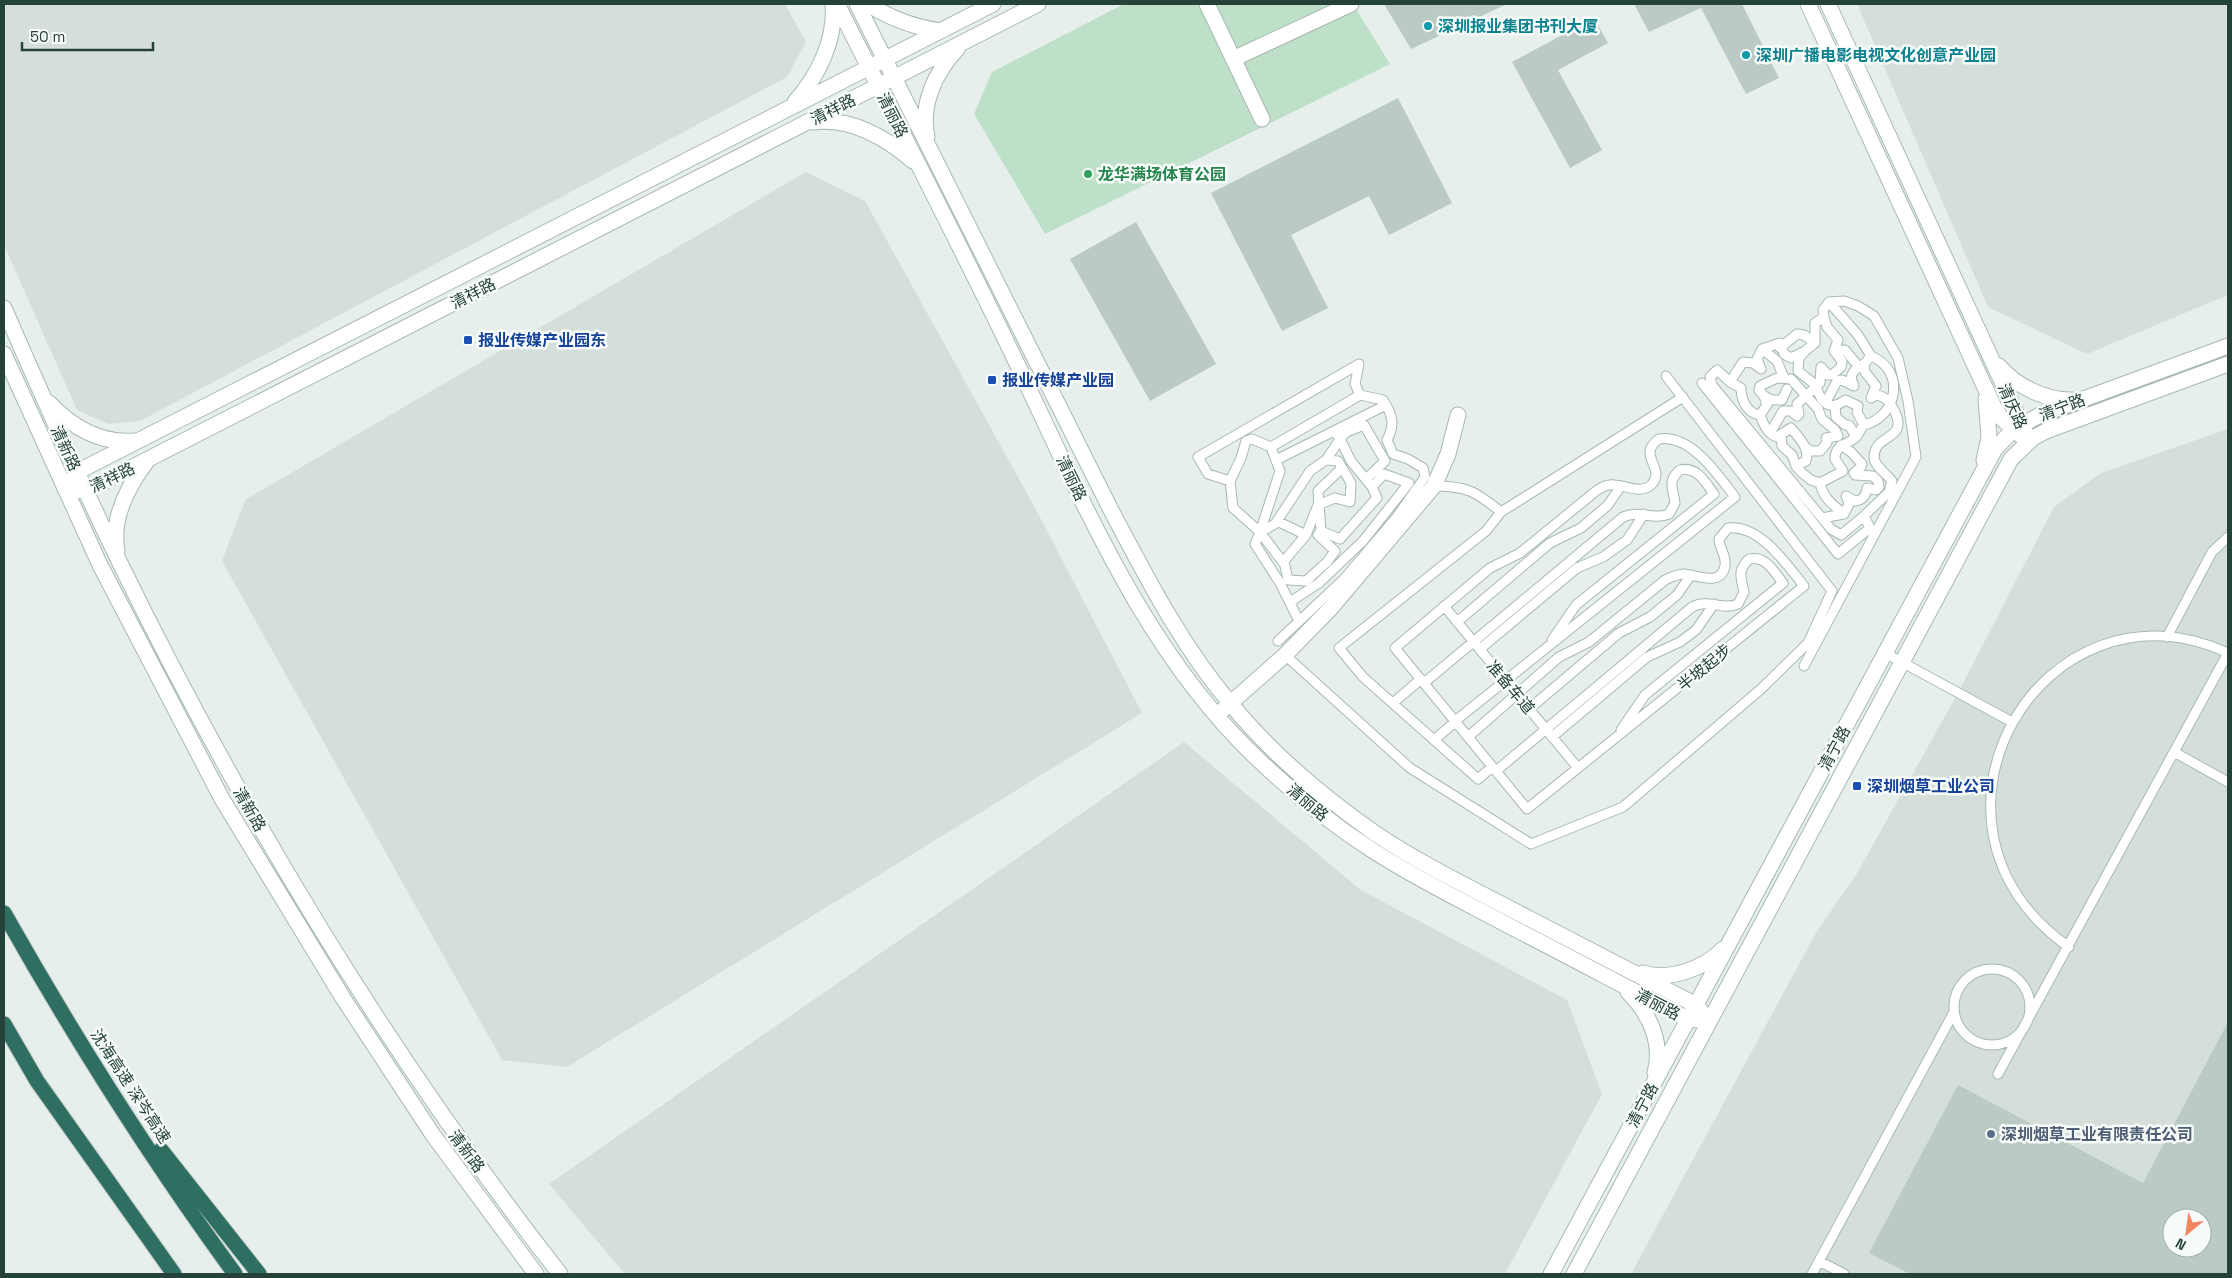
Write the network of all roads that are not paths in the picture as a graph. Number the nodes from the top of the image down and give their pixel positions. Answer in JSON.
{"nodes":[{"id":1,"x":833,"y":4,"type":"edge"},
{"id":2,"x":838,"y":4,"type":"edge"},
{"id":3,"x":857,"y":4,"type":"edge"},
{"id":4,"x":868,"y":4,"type":"edge"},
{"id":5,"x":993,"y":4,"type":"edge"},
{"id":6,"x":1038,"y":4,"type":"edge"},
{"id":7,"x":1207,"y":4,"type":"edge"},
{"id":8,"x":1351,"y":4,"type":"edge"},
{"id":9,"x":1808,"y":4,"type":"edge"},
{"id":10,"x":1828,"y":4,"type":"edge"},
{"id":11,"x":940,"y":31,"type":"junction"},
{"id":12,"x":964,"y":42,"type":"junction"},
{"id":13,"x":1233,"y":58,"type":"junction"},
{"id":14,"x":885,"y":59,"type":"junction"},
{"id":15,"x":869,"y":67,"type":"junction"},
{"id":16,"x":894,"y":78,"type":"junction"},
{"id":17,"x":879,"y":86,"type":"junction"},
{"id":18,"x":790,"y":108,"type":"junction"},
{"id":19,"x":1262,"y":119,"type":"dead end"},
{"id":20,"x":805,"y":123,"type":"junction"},
{"id":21,"x":930,"y":149,"type":"junction"},
{"id":22,"x":919,"y":166,"type":"junction"},
{"id":23,"x":1829,"y":302,"type":"junction"},
{"id":24,"x":4,"y":308,"type":"edge"},
{"id":25,"x":1824,"y":317,"type":"junction"},
{"id":26,"x":1815,"y":343,"type":"junction"},
{"id":27,"x":2228,"y":346,"type":"edge"},
{"id":28,"x":1780,"y":348,"type":"junction"},
{"id":29,"x":1762,"y":349,"type":"junction"},
{"id":30,"x":1805,"y":351,"type":"junction"},
{"id":31,"x":1834,"y":351,"type":"junction"},
{"id":32,"x":4,"y":354,"type":"edge"},
{"id":33,"x":1871,"y":356,"type":"junction"},
{"id":34,"x":1991,"y":357,"type":"junction"},
{"id":35,"x":2228,"y":364,"type":"edge"},
{"id":36,"x":1862,"y":365,"type":"junction"},
{"id":37,"x":1666,"y":376,"type":"dead end"},
{"id":38,"x":1784,"y":378,"type":"junction"},
{"id":39,"x":1981,"y":378,"type":"junction"},
{"id":40,"x":1730,"y":382,"type":"junction"},
{"id":41,"x":1702,"y":383,"type":"dead end"},
{"id":42,"x":1816,"y":386,"type":"junction"},
{"id":43,"x":1786,"y":389,"type":"dead end"},
{"id":44,"x":1360,"y":395,"type":"junction"},
{"id":45,"x":1806,"y":395,"type":"junction"},
{"id":46,"x":1764,"y":396,"type":"junction"},
{"id":47,"x":43,"y":397,"type":"junction"},
{"id":48,"x":1683,"y":397,"type":"junction"},
{"id":49,"x":2082,"y":399,"type":"junction"},
{"id":50,"x":1890,"y":403,"type":"junction"},
{"id":51,"x":1830,"y":404,"type":"junction"},
{"id":52,"x":1386,"y":405,"type":"junction"},
{"id":53,"x":1458,"y":415,"type":"dead end"},
{"id":54,"x":1760,"y":415,"type":"junction"},
{"id":55,"x":1864,"y":425,"type":"junction"},
{"id":56,"x":2018,"y":427,"type":"junction"},
{"id":57,"x":1334,"y":431,"type":"junction"},
{"id":58,"x":1770,"y":433,"type":"junction"},
{"id":59,"x":1781,"y":434,"type":"junction"},
{"id":60,"x":1856,"y":437,"type":"junction"},
{"id":61,"x":1340,"y":439,"type":"junction"},
{"id":62,"x":138,"y":441,"type":"junction"},
{"id":63,"x":2028,"y":442,"type":"junction"},
{"id":64,"x":1841,"y":445,"type":"junction"},
{"id":65,"x":1271,"y":447,"type":"junction"},
{"id":66,"x":1805,"y":447,"type":"junction"},
{"id":67,"x":1393,"y":454,"type":"junction"},
{"id":68,"x":149,"y":459,"type":"junction"},
{"id":69,"x":1276,"y":460,"type":"junction"},
{"id":70,"x":1326,"y":460,"type":"junction"},
{"id":71,"x":1385,"y":461,"type":"junction"},
{"id":72,"x":1796,"y":466,"type":"junction"},
{"id":73,"x":1342,"y":468,"type":"junction"},
{"id":74,"x":78,"y":472,"type":"junction"},
{"id":75,"x":1979,"y":477,"type":"junction"},
{"id":76,"x":1230,"y":481,"type":"junction"},
{"id":77,"x":1369,"y":483,"type":"junction"},
{"id":78,"x":1820,"y":483,"type":"junction"},
{"id":79,"x":1434,"y":486,"type":"junction"},
{"id":80,"x":1621,"y":486,"type":"junction"},
{"id":81,"x":65,"y":489,"type":"junction"},
{"id":82,"x":86,"y":491,"type":"junction"},
{"id":83,"x":1318,"y":505,"type":"junction"},
{"id":84,"x":1501,"y":512,"type":"junction"},
{"id":85,"x":1644,"y":514,"type":"junction"},
{"id":86,"x":1844,"y":514,"type":"junction"},
{"id":87,"x":1864,"y":516,"type":"junction"},
{"id":88,"x":1822,"y":518,"type":"junction"},
{"id":89,"x":1277,"y":521,"type":"junction"},
{"id":90,"x":1321,"y":531,"type":"junction"},
{"id":91,"x":1260,"y":532,"type":"junction"},
{"id":92,"x":1306,"y":535,"type":"junction"},
{"id":93,"x":2228,"y":536,"type":"edge"},
{"id":94,"x":120,"y":564,"type":"junction"},
{"id":95,"x":1575,"y":564,"type":"junction"},
{"id":96,"x":1285,"y":565,"type":"junction"},
{"id":97,"x":1691,"y":576,"type":"junction"},
{"id":98,"x":1290,"y":602,"type":"junction"},
{"id":99,"x":1714,"y":604,"type":"junction"},
{"id":100,"x":1444,"y":606,"type":"junction"},
{"id":101,"x":1299,"y":621,"type":"junction"},
{"id":102,"x":1457,"y":622,"type":"junction"},
{"id":103,"x":2167,"y":637,"type":"junction"},
{"id":104,"x":1278,"y":641,"type":"dead end"},
{"id":105,"x":1474,"y":642,"type":"junction"},
{"id":106,"x":1547,"y":647,"type":"junction"},
{"id":107,"x":1480,"y":650,"type":"junction"},
{"id":108,"x":1644,"y":653,"type":"junction"},
{"id":109,"x":1885,"y":653,"type":"junction"},
{"id":110,"x":2228,"y":653,"type":"edge"},
{"id":111,"x":1285,"y":655,"type":"junction"},
{"id":112,"x":1902,"y":663,"type":"junction"},
{"id":113,"x":1804,"y":666,"type":"dead end"},
{"id":114,"x":1505,"y":680,"type":"junction"},
{"id":115,"x":1423,"y":681,"type":"junction"},
{"id":116,"x":1517,"y":694,"type":"junction"},
{"id":117,"x":1230,"y":703,"type":"junction"},
{"id":118,"x":1393,"y":703,"type":"junction"},
{"id":119,"x":1529,"y":709,"type":"junction"},
{"id":120,"x":1216,"y":715,"type":"junction"},
{"id":121,"x":1455,"y":721,"type":"junction"},
{"id":122,"x":2012,"y":722,"type":"junction"},
{"id":123,"x":1546,"y":730,"type":"junction"},
{"id":124,"x":1468,"y":737,"type":"junction"},
{"id":125,"x":1552,"y":737,"type":"junction"},
{"id":126,"x":1617,"y":737,"type":"junction"},
{"id":127,"x":1434,"y":740,"type":"junction"},
{"id":128,"x":2174,"y":752,"type":"junction"},
{"id":129,"x":1578,"y":768,"type":"junction"},
{"id":130,"x":1494,"y":769,"type":"junction"},
{"id":131,"x":2228,"y":782,"type":"edge"},
{"id":132,"x":4,"y":913,"type":"edge"},
{"id":133,"x":1730,"y":941,"type":"junction"},
{"id":134,"x":2069,"y":947,"type":"junction"},
{"id":135,"x":1627,"y":969,"type":"junction"},
{"id":136,"x":1618,"y":983,"type":"junction"},
{"id":137,"x":1696,"y":1005,"type":"junction"},
{"id":138,"x":1954,"y":1012,"type":"junction"},
{"id":139,"x":1688,"y":1019,"type":"junction"},
{"id":140,"x":1709,"y":1021,"type":"junction"},
{"id":141,"x":4,"y":1024,"type":"edge"},
{"id":142,"x":2026,"y":1024,"type":"junction"},
{"id":143,"x":100,"y":1073,"type":"junction"},
{"id":144,"x":1998,"y":1074,"type":"dead end"},
{"id":145,"x":1651,"y":1088,"type":"junction"},
{"id":146,"x":1819,"y":1261,"type":"junction"},
{"id":147,"x":174,"y":1274,"type":"edge"},
{"id":148,"x":235,"y":1274,"type":"edge"},
{"id":149,"x":258,"y":1274,"type":"edge"},
{"id":150,"x":536,"y":1274,"type":"edge"},
{"id":151,"x":560,"y":1274,"type":"edge"},
{"id":152,"x":1551,"y":1274,"type":"edge"},
{"id":153,"x":1574,"y":1274,"type":"edge"},
{"id":154,"x":1812,"y":1274,"type":"edge"},
{"id":155,"x":1844,"y":1274,"type":"edge"}],
"edges":[{"from":1,"to":18,"type":"street"},
{"from":2,"to":15,"type":"street","name":"清丽路"},
{"from":3,"to":14,"type":"street","name":"清丽路"},
{"from":4,"to":11,"type":"street"},
{"from":5,"to":11,"type":"street","name":"清祥路"},
{"from":6,"to":12,"type":"street","name":"清祥路"},
{"from":7,"to":13,"type":"street"},
{"from":8,"to":13,"type":"street"},
{"from":9,"to":39,"type":"street","name":"清庆路"},
{"from":10,"to":34,"type":"street","name":"清庆路"},
{"from":11,"to":14,"type":"street","name":"清祥路"},
{"from":12,"to":16,"type":"street","name":"清祥路"},
{"from":12,"to":21,"type":"street"},
{"from":13,"to":19,"type":"street"},
{"from":14,"to":15,"type":"street","name":"清祥路"},
{"from":14,"to":16,"type":"street","name":"清丽路"},
{"from":15,"to":17,"type":"street","name":"清丽路"},
{"from":15,"to":18,"type":"street","name":"清祥路"},
{"from":16,"to":17,"type":"street","name":"清祥路"},
{"from":16,"to":21,"type":"street","name":"清丽路"},
{"from":17,"to":20,"type":"street","name":"清祥路"},
{"from":17,"to":22,"type":"street","name":"清丽路"},
{"from":18,"to":62,"type":"street","name":"清祥路"},
{"from":20,"to":22,"type":"street"},
{"from":20,"to":68,"type":"street","name":"清祥路"},
{"from":21,"to":117,"type":"street","name":"清丽路"},
{"from":22,"to":120,"type":"street","name":"清丽路"},
{"from":23,"to":25,"type":"lane"},
{"from":23,"to":33,"type":"lane"},
{"from":23,"to":113,"type":"lane"},
{"from":24,"to":47,"type":"street","name":"清新路"},
{"from":25,"to":26,"type":"lane"},
{"from":25,"to":31,"type":"lane"},
{"from":26,"to":28,"type":"lane"},
{"from":26,"to":30,"type":"lane"},
{"from":27,"to":49,"type":"street","name":"清宁路"},
{"from":28,"to":29,"type":"lane"},
{"from":28,"to":30,"type":"lane"},
{"from":29,"to":38,"type":"lane"},
{"from":29,"to":40,"type":"lane"},
{"from":30,"to":42,"type":"lane"},
{"from":31,"to":36,"type":"lane"},
{"from":31,"to":42,"type":"lane"},
{"from":32,"to":81,"type":"street","name":"清新路"},
{"from":33,"to":36,"type":"lane"},
{"from":33,"to":50,"type":"lane"},
{"from":34,"to":49,"type":"street"},
{"from":34,"to":56,"type":"street","name":"清庆路"},
{"from":35,"to":63,"type":"street","name":"清宁路"},
{"from":36,"to":50,"type":"lane"},
{"from":36,"to":51,"type":"lane"},
{"from":37,"to":48,"type":"lane"},
{"from":38,"to":45,"type":"lane"},
{"from":38,"to":46,"type":"lane"},
{"from":39,"to":56,"type":"street","name":"清庆路"},
{"from":39,"to":75,"type":"street"},
{"from":40,"to":54,"type":"lane"},
{"from":40,"to":88,"type":"lane"},
{"from":41,"to":87,"type":"lane"},
{"from":42,"to":45,"type":"lane"},
{"from":42,"to":51,"type":"lane"},
{"from":43,"to":46,"type":"lane"},
{"from":44,"to":52,"type":"lane"},
{"from":44,"to":65,"type":"lane"},
{"from":44,"to":76,"type":"lane"},
{"from":45,"to":58,"type":"lane"},
{"from":45,"to":66,"type":"lane"},
{"from":46,"to":54,"type":"lane"},
{"from":47,"to":62,"type":"street"},
{"from":47,"to":74,"type":"street","name":"清新路"},
{"from":48,"to":84,"type":"lane"},
{"from":48,"to":111,"type":"lane"},
{"from":49,"to":56,"type":"street","name":"清宁路"},
{"from":50,"to":55,"type":"lane"},
{"from":50,"to":87,"type":"lane"},
{"from":51,"to":55,"type":"lane"},
{"from":51,"to":60,"type":"lane"},
{"from":52,"to":57,"type":"lane"},
{"from":52,"to":67,"type":"lane"},
{"from":53,"to":79,"type":"street"},
{"from":54,"to":58,"type":"lane"},
{"from":55,"to":60,"type":"lane"},
{"from":56,"to":63,"type":"street","name":"清庆路"},
{"from":56,"to":75,"type":"street","name":"清宁路"},
{"from":57,"to":61,"type":"lane"},
{"from":57,"to":69,"type":"lane"},
{"from":58,"to":59,"type":"lane"},
{"from":59,"to":66,"type":"lane"},
{"from":59,"to":72,"type":"lane"},
{"from":60,"to":64,"type":"lane"},
{"from":61,"to":70,"type":"lane"},
{"from":61,"to":71,"type":"lane"},
{"from":61,"to":77,"type":"lane"},
{"from":62,"to":74,"type":"street","name":"清祥路"},
{"from":63,"to":112,"type":"street","name":"清宁路"},
{"from":64,"to":78,"type":"lane"},
{"from":64,"to":86,"type":"lane"},
{"from":65,"to":69,"type":"lane"},
{"from":65,"to":76,"type":"lane"},
{"from":66,"to":72,"type":"lane"},
{"from":67,"to":71,"type":"lane"},
{"from":67,"to":101,"type":"lane"},
{"from":68,"to":82,"type":"street","name":"清祥路"},
{"from":68,"to":94,"type":"street"},
{"from":69,"to":91,"type":"lane"},
{"from":70,"to":73,"type":"lane"},
{"from":70,"to":89,"type":"lane"},
{"from":71,"to":77,"type":"lane"},
{"from":72,"to":78,"type":"lane"},
{"from":73,"to":83,"type":"lane"},
{"from":73,"to":83,"type":"lane"},
{"from":74,"to":81,"type":"street","name":"清祥路"},
{"from":74,"to":82,"type":"street","name":"清新路"},
{"from":75,"to":109,"type":"street","name":"清宁路"},
{"from":76,"to":91,"type":"lane"},
{"from":77,"to":90,"type":"lane"},
{"from":77,"to":98,"type":"lane"},
{"from":78,"to":86,"type":"lane"},
{"from":79,"to":84,"type":"lane"},
{"from":79,"to":111,"type":"street"},
{"from":80,"to":100,"type":"lane"},
{"from":80,"to":102,"type":"lane"},
{"from":80,"to":106,"type":"lane"},
{"from":81,"to":82,"type":"street","name":"清祥路"},
{"from":81,"to":150,"type":"street","name":"清新路"},
{"from":82,"to":94,"type":"street","name":"清新路"},
{"from":83,"to":90,"type":"lane"},
{"from":83,"to":92,"type":"lane"},
{"from":84,"to":118,"type":"lane"},
{"from":85,"to":95,"type":"lane"},
{"from":85,"to":95,"type":"lane"},
{"from":85,"to":106,"type":"lane"},
{"from":86,"to":88,"type":"lane"},
{"from":87,"to":88,"type":"lane"},
{"from":89,"to":91,"type":"lane"},
{"from":89,"to":92,"type":"lane"},
{"from":90,"to":96,"type":"lane"},
{"from":91,"to":96,"type":"lane"},
{"from":91,"to":98,"type":"lane"},
{"from":92,"to":96,"type":"lane"},
{"from":93,"to":103,"type":"lane"},
{"from":94,"to":151,"type":"street","name":"清新路"},
{"from":95,"to":105,"type":"lane"},
{"from":95,"to":107,"type":"lane"},
{"from":97,"to":116,"type":"lane"},
{"from":97,"to":119,"type":"lane"},
{"from":97,"to":126,"type":"lane","name":"半坡起步"},
{"from":98,"to":101,"type":"lane"},
{"from":99,"to":108,"type":"lane"},
{"from":99,"to":108,"type":"lane"},
{"from":99,"to":126,"type":"lane","name":"半坡起步"},
{"from":100,"to":102,"type":"lane","name":"准备车道"},
{"from":100,"to":115,"type":"lane"},
{"from":101,"to":104,"type":"lane"},
{"from":102,"to":105,"type":"lane","name":"准备车道"},
{"from":103,"to":110,"type":"lane"},
{"from":103,"to":122,"type":"lane"},
{"from":105,"to":107,"type":"lane","name":"准备车道"},
{"from":105,"to":115,"type":"lane"},
{"from":106,"to":114,"type":"lane"},
{"from":107,"to":114,"type":"lane","name":"准备车道"},
{"from":108,"to":123,"type":"lane"},
{"from":108,"to":125,"type":"lane"},
{"from":109,"to":112,"type":"lane"},
{"from":109,"to":133,"type":"street","name":"清宁路"},
{"from":110,"to":128,"type":"lane"},
{"from":111,"to":117,"type":"street"},
{"from":112,"to":122,"type":"lane"},
{"from":112,"to":140,"type":"street","name":"清宁路"},
{"from":114,"to":116,"type":"lane","name":"准备车道"},
{"from":114,"to":121,"type":"lane"},
{"from":115,"to":118,"type":"lane"},
{"from":115,"to":121,"type":"lane"},
{"from":116,"to":119,"type":"lane","name":"准备车道"},
{"from":116,"to":124,"type":"lane"},
{"from":117,"to":120,"type":"street"},
{"from":117,"to":135,"type":"street","name":"清丽路"},
{"from":118,"to":127,"type":"lane"},
{"from":119,"to":123,"type":"lane","name":"准备车道"},
{"from":120,"to":136,"type":"street","name":"清丽路"},
{"from":121,"to":124,"type":"lane"},
{"from":121,"to":127,"type":"lane"},
{"from":122,"to":134,"type":"lane"},
{"from":123,"to":125,"type":"lane","name":"准备车道"},
{"from":123,"to":130,"type":"lane"},
{"from":124,"to":130,"type":"lane"},
{"from":125,"to":129,"type":"lane","name":"准备车道"},
{"from":126,"to":129,"type":"lane","name":"半坡起步"},
{"from":127,"to":130,"type":"lane"},
{"from":128,"to":131,"type":"lane"},
{"from":128,"to":134,"type":"lane"},
{"from":129,"to":130,"type":"lane","name":"半坡起步"},
{"from":132,"to":143,"type":"highway","name":"沈海高速 深岑高速"},
{"from":133,"to":135,"type":"street"},
{"from":133,"to":137,"type":"street","name":"清宁路"},
{"from":134,"to":142,"type":"lane"},
{"from":135,"to":137,"type":"street","name":"清丽路"},
{"from":136,"to":139,"type":"street","name":"清丽路"},
{"from":136,"to":145,"type":"street"},
{"from":137,"to":139,"type":"street","name":"清宁路"},
{"from":137,"to":140,"type":"street","name":"清丽路"},
{"from":138,"to":142,"type":"lane"},
{"from":138,"to":142,"type":"lane"},
{"from":138,"to":146,"type":"lane"},
{"from":139,"to":140,"type":"street","name":"清丽路"},
{"from":139,"to":145,"type":"street","name":"清宁路"},
{"from":140,"to":153,"type":"street","name":"清宁路"},
{"from":141,"to":147,"type":"highway"},
{"from":142,"to":144,"type":"lane"},
{"from":143,"to":148,"type":"highway","name":"沈海高速 深岑高速"},
{"from":143,"to":149,"type":"highway"},
{"from":145,"to":152,"type":"street","name":"清宁路"},
{"from":146,"to":154,"type":"lane"},
{"from":146,"to":155,"type":"lane"}]}
